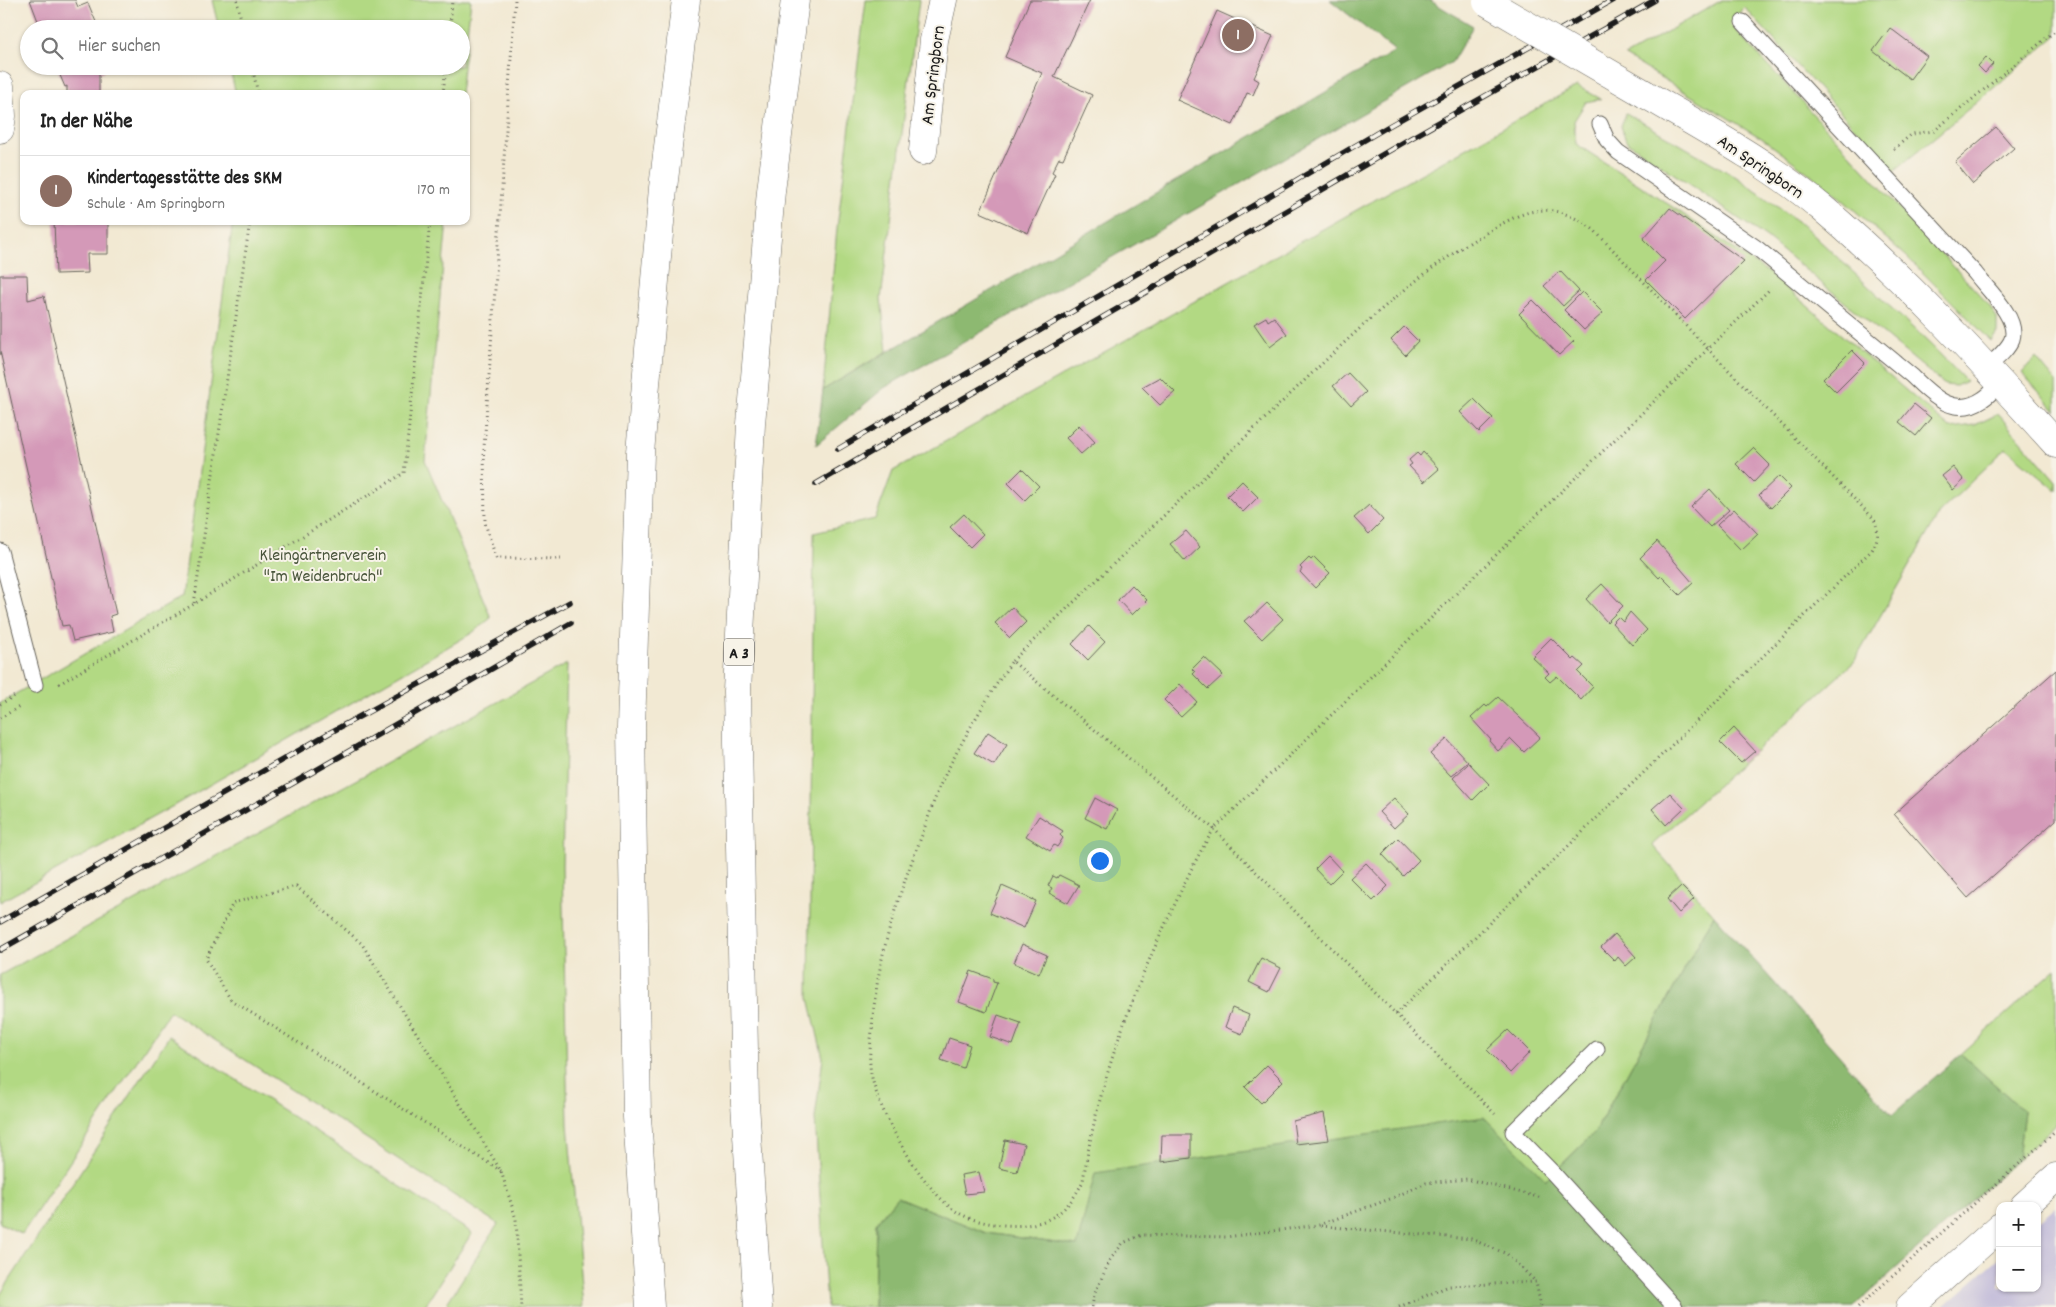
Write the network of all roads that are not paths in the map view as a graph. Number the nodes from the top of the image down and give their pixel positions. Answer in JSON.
{"nodes":[{"id":1,"x":686,"y":0,"type":"edge"},
{"id":2,"x":795,"y":0,"type":"edge"},
{"id":3,"x":943,"y":0,"type":"edge"},
{"id":4,"x":1485,"y":1,"type":"edge"},
{"id":5,"x":1743,"y":22,"type":"dead end"},
{"id":6,"x":0,"y":86,"type":"edge"},
{"id":7,"x":1600,"y":124,"type":"dead end"},
{"id":8,"x":0,"y":129,"type":"edge"},
{"id":9,"x":923,"y":151,"type":"dead end"},
{"id":10,"x":1993,"y":375,"type":"junction"},
{"id":11,"x":2056,"y":444,"type":"edge"},
{"id":12,"x":0,"y":551,"type":"edge"},
{"id":13,"x":35,"y":685,"type":"dead end"},
{"id":14,"x":1597,"y":1049,"type":"dead end"},
{"id":15,"x":2056,"y":1177,"type":"edge"},
{"id":16,"x":2028,"y":1202,"type":"edge"},
{"id":17,"x":1996,"y":1231,"type":"edge"},
{"id":18,"x":650,"y":1307,"type":"edge"},
{"id":19,"x":758,"y":1307,"type":"edge"},
{"id":20,"x":1675,"y":1307,"type":"edge"},
{"id":21,"x":1910,"y":1307,"type":"edge"}],
"edges":[{"from":1,"to":18,"type":"main road"},
{"from":2,"to":19,"type":"main road","number":"A 3"},
{"from":3,"to":9,"type":"main road","name":"Am Springborn"},
{"from":4,"to":10,"type":"main road","name":"Am Springborn","bridge":true},
{"from":5,"to":10,"type":"lane"},
{"from":6,"to":8,"type":"main road"},
{"from":7,"to":10,"type":"lane"},
{"from":10,"to":11,"type":"main road","name":"Am Springborn"},
{"from":12,"to":13,"type":"lane"},
{"from":14,"to":20,"type":"lane"},
{"from":15,"to":16,"type":"main road"},
{"from":17,"to":21,"type":"main road"}]}
